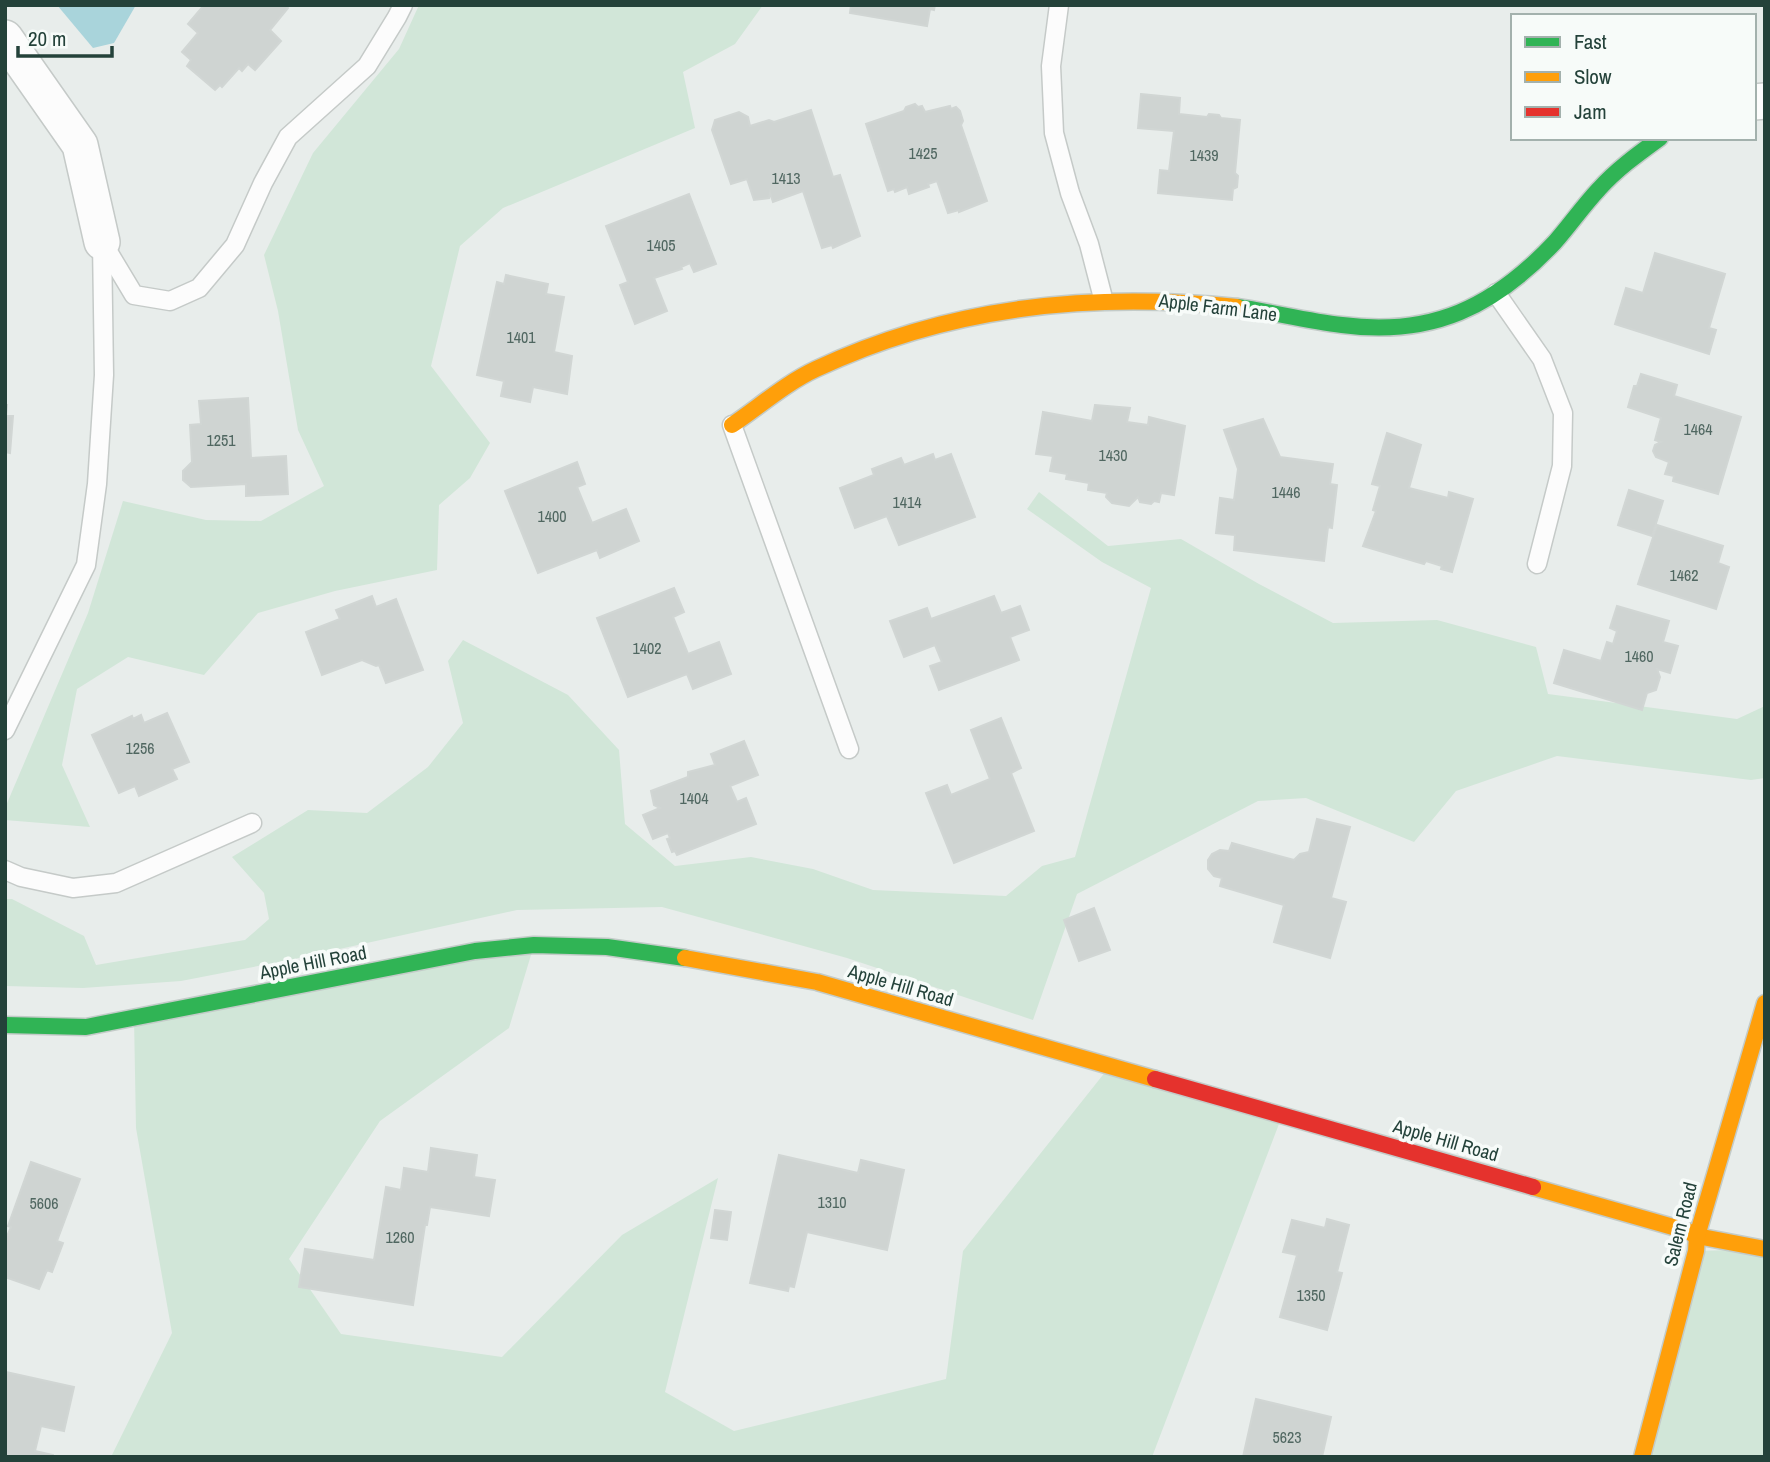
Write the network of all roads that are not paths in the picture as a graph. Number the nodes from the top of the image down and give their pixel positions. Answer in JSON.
{"nodes":[{"id":1,"x":402,"y":5,"type":"edge"},
{"id":2,"x":1059,"y":5,"type":"edge"},
{"id":3,"x":5,"y":38,"type":"edge"},
{"id":4,"x":1657,"y":140,"type":"edge"},
{"id":5,"x":102,"y":242,"type":"junction"},
{"id":6,"x":1496,"y":293,"type":"junction"},
{"id":7,"x":1102,"y":298,"type":"junction"},
{"id":8,"x":732,"y":425,"type":"joint"},
{"id":9,"x":1537,"y":564,"type":"dead end"},
{"id":10,"x":5,"y":730,"type":"edge"},
{"id":11,"x":849,"y":749,"type":"dead end"},
{"id":12,"x":252,"y":823,"type":"dead end"},
{"id":13,"x":5,"y":870,"type":"edge"},
{"id":14,"x":1765,"y":1003,"type":"edge"},
{"id":15,"x":5,"y":1025,"type":"edge"},
{"id":16,"x":1697,"y":1236,"type":"junction"},
{"id":17,"x":1765,"y":1249,"type":"edge"},
{"id":18,"x":1642,"y":1457,"type":"edge"}],
"edges":[{"from":1,"to":5,"type":"lane"},
{"from":2,"to":7,"type":"lane"},
{"from":3,"to":5,"type":"street"},
{"from":4,"to":6,"type":"street","name":"Apple Farm Lane"},
{"from":5,"to":10,"type":"lane"},
{"from":6,"to":7,"type":"street","name":"Apple Farm Lane"},
{"from":6,"to":9,"type":"lane"},
{"from":7,"to":8,"type":"street","name":"Apple Farm Lane"},
{"from":8,"to":11,"type":"lane"},
{"from":12,"to":13,"type":"lane"},
{"from":14,"to":16,"type":"street","name":"Salem Road"},
{"from":15,"to":16,"type":"street","name":"Apple Hill Road"},
{"from":16,"to":17,"type":"street","name":"Apple Hill Road"},
{"from":16,"to":18,"type":"street","name":"Salem Road"}]}
